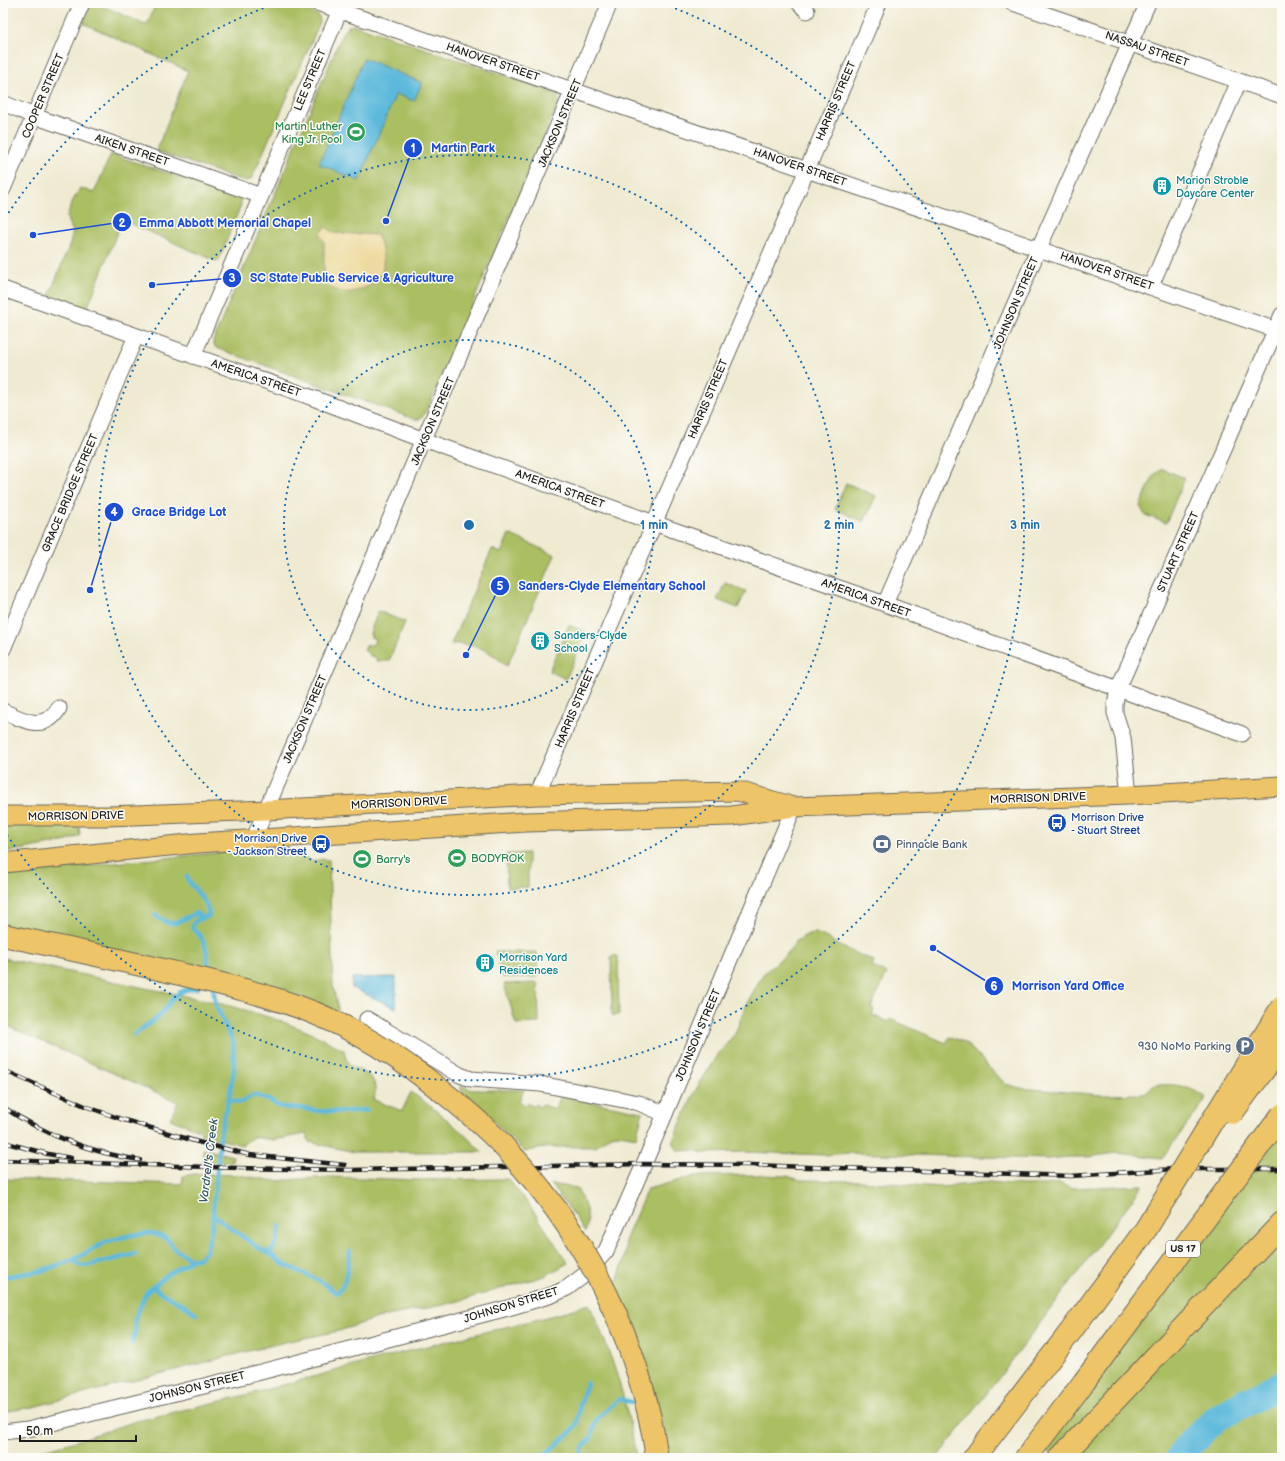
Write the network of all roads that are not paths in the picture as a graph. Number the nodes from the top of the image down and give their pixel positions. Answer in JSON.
{"nodes":[{"id":1,"x":82,"y":3,"type":"edge"},
{"id":2,"x":317,"y":3,"type":"edge"},
{"id":3,"x":610,"y":3,"type":"edge"},
{"id":4,"x":879,"y":3,"type":"edge"},
{"id":5,"x":1013,"y":3,"type":"edge"},
{"id":6,"x":1148,"y":3,"type":"edge"},
{"id":7,"x":341,"y":6,"type":"edge"},
{"id":8,"x":1130,"y":43,"type":"junction"},
{"id":9,"x":1239,"y":81,"type":"junction"},
{"id":10,"x":574,"y":90,"type":"junction"},
{"id":11,"x":1282,"y":96,"type":"edge"},
{"id":12,"x":3,"y":103,"type":"edge"},
{"id":13,"x":34,"y":116,"type":"junction"},
{"id":14,"x":807,"y":170,"type":"junction"},
{"id":15,"x":3,"y":189,"type":"edge"},
{"id":16,"x":261,"y":196,"type":"junction"},
{"id":17,"x":1039,"y":248,"type":"junction"},
{"id":18,"x":1151,"y":286,"type":"junction"},
{"id":19,"x":3,"y":289,"type":"edge"},
{"id":20,"x":1282,"y":315,"type":"edge"},
{"id":21,"x":1279,"y":331,"type":"edge"},
{"id":22,"x":136,"y":336,"type":"junction"},
{"id":23,"x":193,"y":356,"type":"junction"},
{"id":24,"x":424,"y":440,"type":"junction"},
{"id":25,"x":654,"y":523,"type":"junction"},
{"id":26,"x":885,"y":604,"type":"junction"},
{"id":27,"x":3,"y":649,"type":"edge"},
{"id":28,"x":1118,"y":689,"type":"junction"},
{"id":29,"x":59,"y":708,"type":"dead end"},
{"id":30,"x":3,"y":711,"type":"edge"},
{"id":31,"x":1242,"y":734,"type":"dead end"},
{"id":32,"x":1282,"y":786,"type":"edge"},
{"id":33,"x":537,"y":795,"type":"junction"},
{"id":34,"x":1129,"y":795,"type":"junction"},
{"id":35,"x":794,"y":806,"type":"junction"},
{"id":36,"x":266,"y":810,"type":"junction"},
{"id":37,"x":3,"y":816,"type":"edge"},
{"id":38,"x":254,"y":838,"type":"junction"},
{"id":39,"x":3,"y":863,"type":"edge"},
{"id":40,"x":3,"y":935,"type":"edge"},
{"id":41,"x":1282,"y":1007,"type":"edge"},
{"id":42,"x":367,"y":1019,"type":"dead end"},
{"id":43,"x":1282,"y":1045,"type":"edge"},
{"id":44,"x":665,"y":1114,"type":"junction"},
{"id":45,"x":1282,"y":1115,"type":"edge"},
{"id":46,"x":1282,"y":1223,"type":"edge"},
{"id":47,"x":1146,"y":1229,"type":"junction"},
{"id":48,"x":3,"y":1432,"type":"edge"},
{"id":49,"x":657,"y":1458,"type":"edge"},
{"id":50,"x":974,"y":1458,"type":"edge"},
{"id":51,"x":1026,"y":1458,"type":"edge"},
{"id":52,"x":1060,"y":1458,"type":"edge"}],
"edges":[{"from":1,"to":13,"type":"street","name":"COOPER STREET"},
{"from":2,"to":7,"type":"street","name":"HANOVER STREET"},
{"from":3,"to":10,"type":"street","name":"JACKSON STREET"},
{"from":4,"to":14,"type":"street","name":"HARRIS STREET"},
{"from":5,"to":8,"type":"street","name":"NASSAU STREET"},
{"from":6,"to":8,"type":"street","name":"JOHNSON STREET"},
{"from":7,"to":10,"type":"street","name":"HANOVER STREET"},
{"from":7,"to":16,"type":"street","name":"LEE STREET"},
{"from":8,"to":9,"type":"street","name":"NASSAU STREET"},
{"from":8,"to":17,"type":"street","name":"JOHNSON STREET"},
{"from":9,"to":11,"type":"street","name":"NASSAU STREET"},
{"from":9,"to":18,"type":"street"},
{"from":10,"to":14,"type":"street","name":"HANOVER STREET"},
{"from":10,"to":24,"type":"street","name":"JACKSON STREET"},
{"from":12,"to":13,"type":"street","name":"AIKEN STREET"},
{"from":13,"to":15,"type":"street","name":"COOPER STREET"},
{"from":13,"to":16,"type":"street","name":"AIKEN STREET"},
{"from":14,"to":17,"type":"street","name":"HANOVER STREET"},
{"from":14,"to":25,"type":"street","name":"HARRIS STREET"},
{"from":16,"to":23,"type":"street","name":"LEE STREET"},
{"from":17,"to":18,"type":"street","name":"HANOVER STREET"},
{"from":17,"to":26,"type":"street","name":"JOHNSON STREET"},
{"from":18,"to":21,"type":"street","name":"HANOVER STREET"},
{"from":19,"to":22,"type":"street","name":"AMERICA STREET"},
{"from":20,"to":21,"type":"street","name":"STUART STREET"},
{"from":21,"to":28,"type":"street","name":"STUART STREET"},
{"from":22,"to":23,"type":"street","name":"AMERICA STREET"},
{"from":22,"to":27,"type":"street","name":"GRACE BRIDGE STREET"},
{"from":23,"to":24,"type":"street","name":"AMERICA STREET"},
{"from":24,"to":25,"type":"street","name":"AMERICA STREET"},
{"from":24,"to":36,"type":"street","name":"JACKSON STREET"},
{"from":25,"to":26,"type":"street","name":"AMERICA STREET"},
{"from":25,"to":33,"type":"street","name":"HARRIS STREET"},
{"from":26,"to":28,"type":"street","name":"AMERICA STREET"},
{"from":28,"to":31,"type":"street","name":"AMERICA STREET"},
{"from":28,"to":34,"type":"street","name":"STUART STREET"},
{"from":29,"to":30,"type":"street"},
{"from":32,"to":34,"type":"main road","name":"MORRISON DRIVE"},
{"from":33,"to":35,"type":"main road","name":"MORRISON DRIVE"},
{"from":33,"to":36,"type":"main road","name":"MORRISON DRIVE"},
{"from":34,"to":35,"type":"main road","name":"MORRISON DRIVE"},
{"from":35,"to":38,"type":"main road","name":"MORRISON DRIVE"},
{"from":35,"to":44,"type":"street","name":"JOHNSON STREET"},
{"from":36,"to":37,"type":"main road","name":"MORRISON DRIVE"},
{"from":36,"to":38,"type":"street","name":"JACKSON STREET"},
{"from":38,"to":39,"type":"main road","name":"MORRISON DRIVE"},
{"from":40,"to":49,"type":"highway","bridge":true},
{"from":41,"to":47,"type":"highway","bridge":true},
{"from":42,"to":44,"type":"street"},
{"from":43,"to":47,"type":"highway","bridge":true},
{"from":44,"to":48,"type":"street","name":"JOHNSON STREET"},
{"from":45,"to":51,"type":"highway","number":"US 17","bridge":true},
{"from":46,"to":52,"type":"highway"},
{"from":47,"to":50,"type":"highway"}]}
